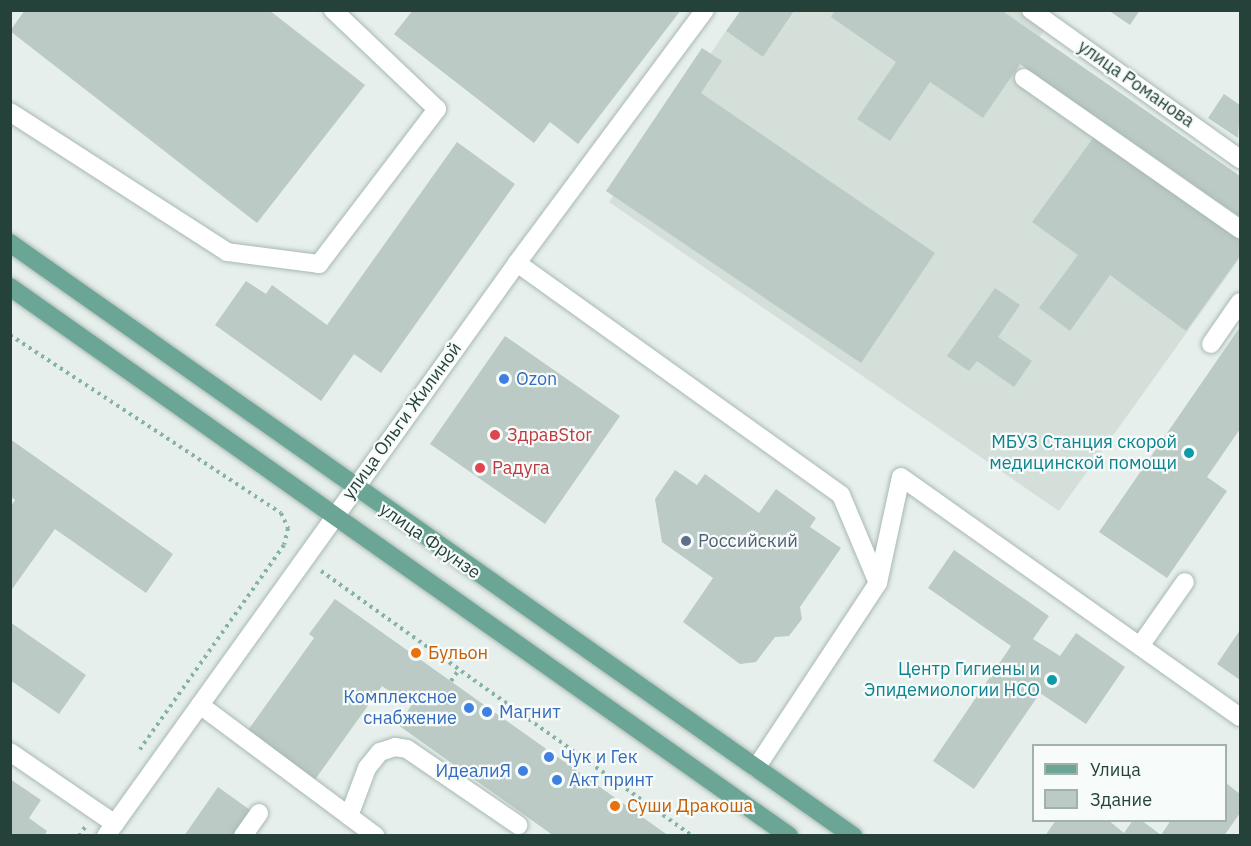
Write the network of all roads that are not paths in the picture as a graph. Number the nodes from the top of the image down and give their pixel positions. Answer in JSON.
{"nodes":[{"id":1,"x":333,"y":10,"type":"edge"},
{"id":2,"x":705,"y":10,"type":"edge"},
{"id":3,"x":1031,"y":10,"type":"edge"},
{"id":4,"x":1024,"y":78,"type":"dead end"},
{"id":5,"x":10,"y":112,"type":"edge"},
{"id":6,"x":1240,"y":159,"type":"edge"},
{"id":7,"x":1240,"y":229,"type":"edge"},
{"id":8,"x":10,"y":243,"type":"edge"},
{"id":9,"x":517,"y":262,"type":"junction"},
{"id":10,"x":10,"y":287,"type":"edge"},
{"id":11,"x":1240,"y":302,"type":"edge"},
{"id":12,"x":1211,"y":344,"type":"dead end"},
{"id":13,"x":354,"y":488,"type":"junction"},
{"id":14,"x":332,"y":518,"type":"junction"},
{"id":15,"x":1185,"y":582,"type":"dead end"},
{"id":16,"x":878,"y":583,"type":"junction"},
{"id":17,"x":1140,"y":646,"type":"junction"},
{"id":18,"x":200,"y":705,"type":"junction"},
{"id":19,"x":1240,"y":717,"type":"edge"},
{"id":20,"x":10,"y":752,"type":"edge"},
{"id":21,"x":756,"y":768,"type":"junction"},
{"id":22,"x":259,"y":813,"type":"dead end"},
{"id":23,"x":349,"y":816,"type":"junction"},
{"id":24,"x":518,"y":825,"type":"dead end"},
{"id":25,"x":110,"y":830,"type":"edge"},
{"id":26,"x":369,"y":834,"type":"edge"},
{"id":27,"x":243,"y":836,"type":"edge"},
{"id":28,"x":789,"y":836,"type":"edge"},
{"id":29,"x":853,"y":836,"type":"edge"}],
"edges":[{"from":1,"to":5,"type":"street"},
{"from":2,"to":9,"type":"street","name":"улица Ольги Жилиной"},
{"from":3,"to":6,"type":"street","name":"улица Романова"},
{"from":4,"to":7,"type":"street"},
{"from":8,"to":13,"type":"main road","name":"улица Фрунзе"},
{"from":9,"to":13,"type":"street","name":"улица Ольги Жилиной"},
{"from":9,"to":16,"type":"street"},
{"from":10,"to":14,"type":"main road","name":"улица Фрунзе"},
{"from":11,"to":12,"type":"street"},
{"from":13,"to":14,"type":"street","name":"улица Ольги Жилиной"},
{"from":13,"to":21,"type":"main road","name":"улица Фрунзе"},
{"from":14,"to":18,"type":"street","name":"улица Ольги Жилиной"},
{"from":14,"to":28,"type":"main road","name":"улица Фрунзе"},
{"from":15,"to":17,"type":"street"},
{"from":16,"to":17,"type":"street"},
{"from":16,"to":21,"type":"street"},
{"from":17,"to":19,"type":"street"},
{"from":18,"to":23,"type":"street"},
{"from":18,"to":25,"type":"street","name":"улица Ольги Жилиной"},
{"from":20,"to":25,"type":"street"},
{"from":21,"to":29,"type":"main road","name":"улица Фрунзе"},
{"from":22,"to":27,"type":"street"},
{"from":23,"to":24,"type":"street"},
{"from":23,"to":26,"type":"street"}]}
